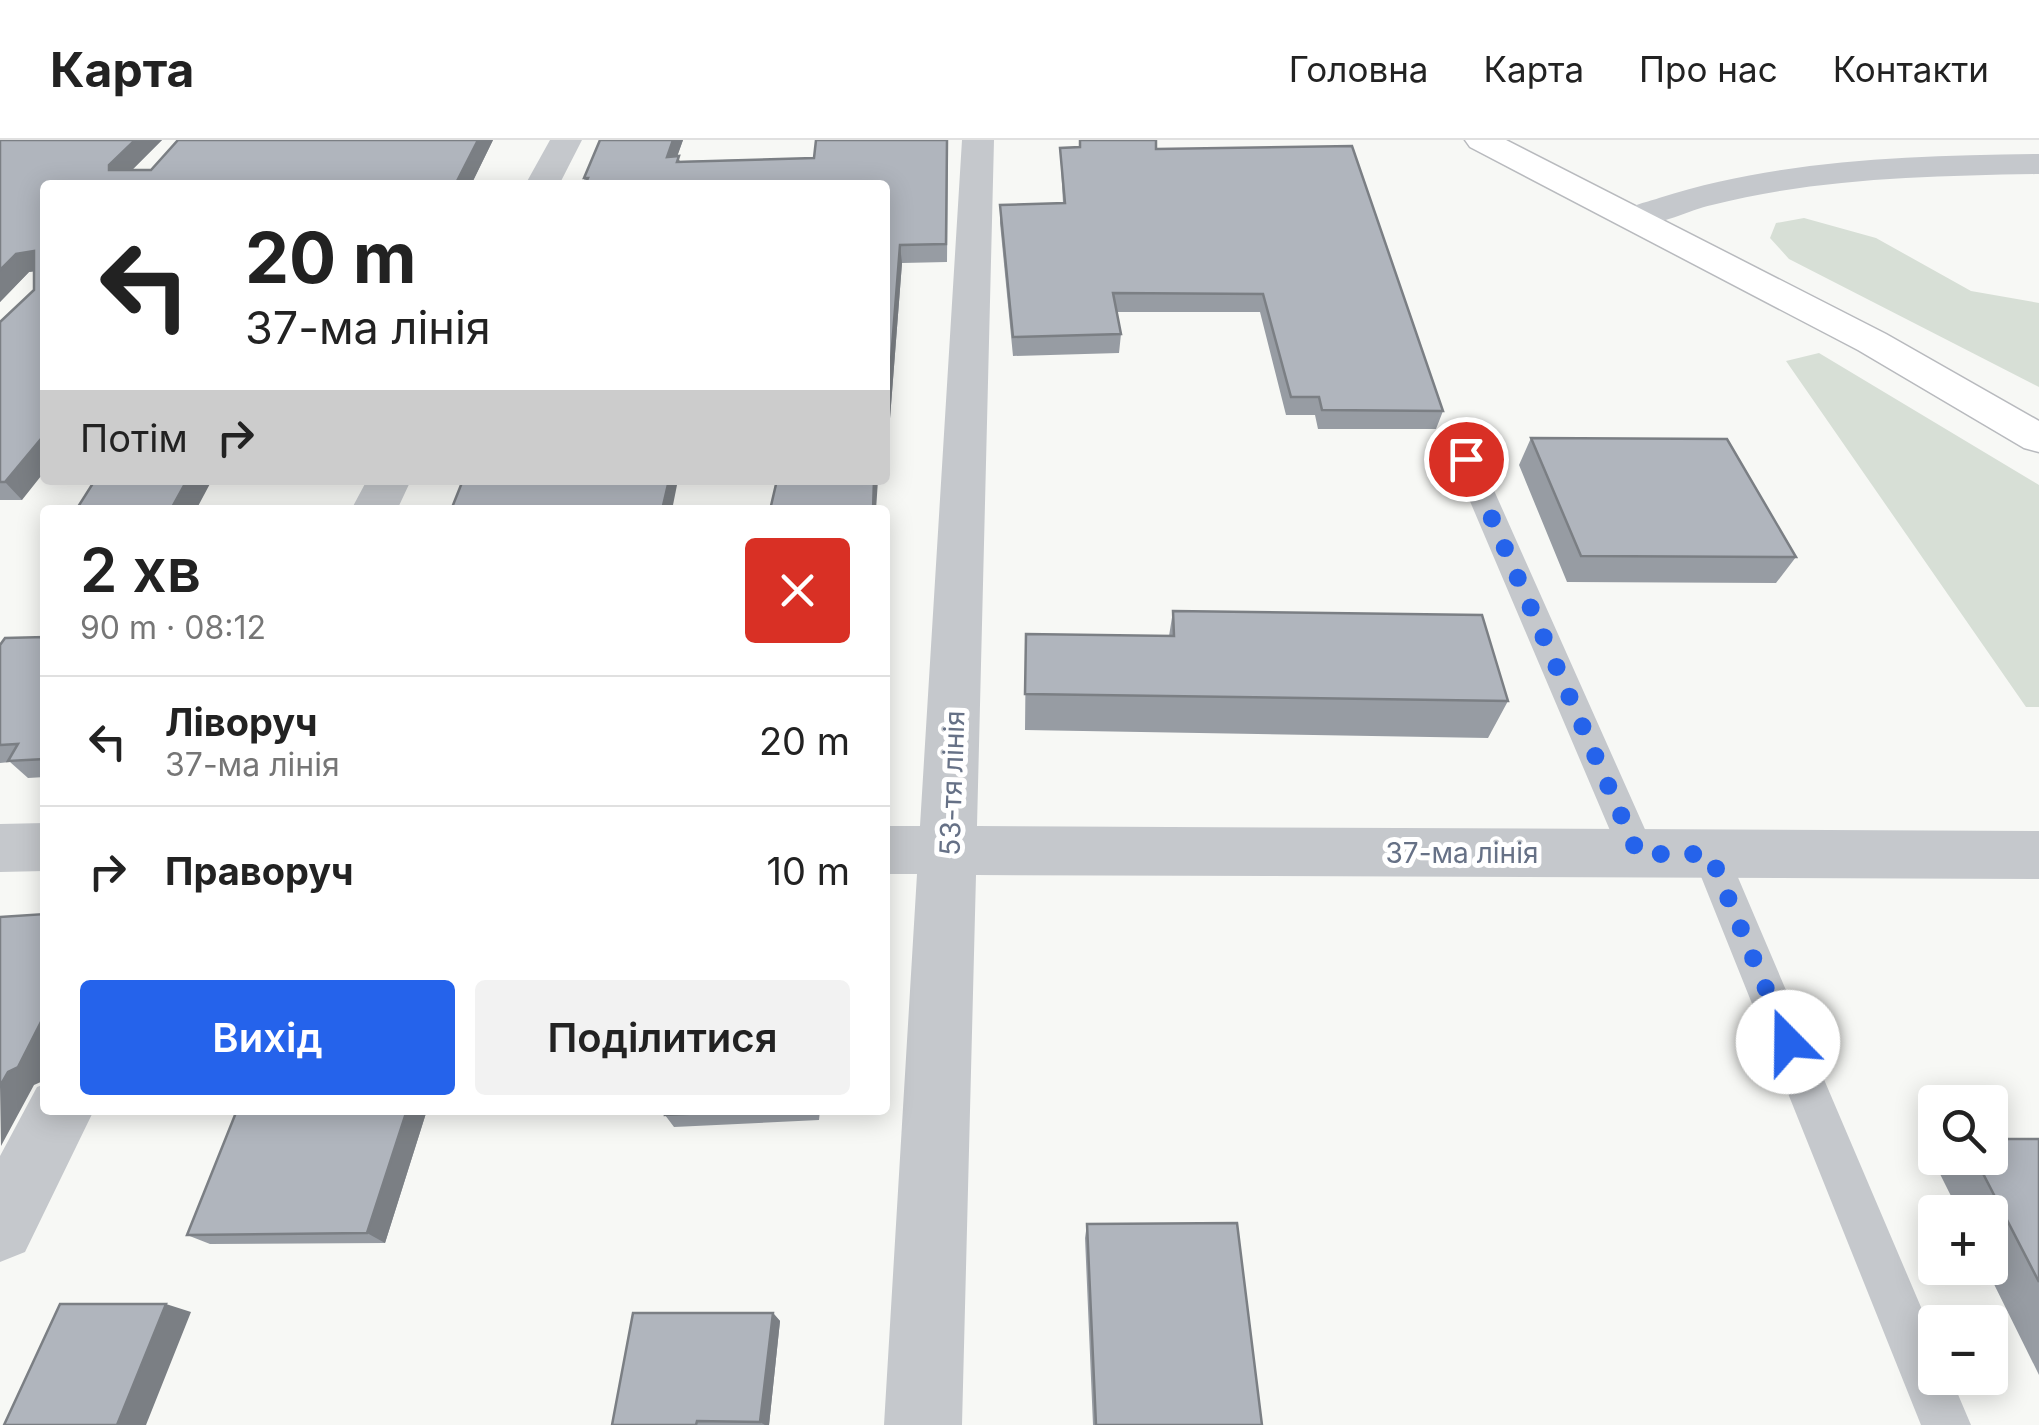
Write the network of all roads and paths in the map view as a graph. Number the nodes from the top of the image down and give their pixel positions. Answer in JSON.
{"nodes":[{"id":1,"x":566,"y":140,"type":"edge"},
{"id":2,"x":978,"y":140,"type":"edge"},
{"id":3,"x":1481,"y":140,"type":"edge"},
{"id":4,"x":2039,"y":164,"type":"edge"},
{"id":5,"x":545,"y":180,"type":"edge"},
{"id":6,"x":1636,"y":217,"type":"junction"},
{"id":7,"x":2039,"y":439,"type":"edge"},
{"id":8,"x":1466,"y":459,"type":"dead end"},
{"id":9,"x":40,"y":847,"type":"edge"},
{"id":10,"x":0,"y":848,"type":"edge"},
{"id":11,"x":890,"y":850,"type":"edge"},
{"id":12,"x":950,"y":851,"type":"junction"},
{"id":13,"x":1638,"y":854,"type":"junction"},
{"id":14,"x":1710,"y":854,"type":"junction"},
{"id":15,"x":2039,"y":855,"type":"edge"},
{"id":16,"x":58,"y":1115,"type":"edge"},
{"id":17,"x":0,"y":1228,"type":"edge"},
{"id":18,"x":923,"y":1425,"type":"edge"},
{"id":19,"x":1946,"y":1425,"type":"edge"}],
"edges":[{"from":1,"to":5,"type":"street"},
{"from":2,"to":12,"type":"street","name":"53-тя лінія"},
{"from":3,"to":6,"type":"highway"},
{"from":4,"to":6,"type":"street"},
{"from":6,"to":7,"type":"highway"},
{"from":8,"to":13,"type":"lane"},
{"from":9,"to":10,"type":"street"},
{"from":11,"to":12,"type":"street","name":"37-ма лінія"},
{"from":12,"to":13,"type":"street","name":"37-ма лінія"},
{"from":12,"to":18,"type":"street","name":"53-тя лінія"},
{"from":13,"to":14,"type":"street","name":"37-ма лінія"},
{"from":14,"to":15,"type":"street","name":"37-ма лінія"},
{"from":14,"to":19,"type":"lane"},
{"from":16,"to":17,"type":"street"}]}
